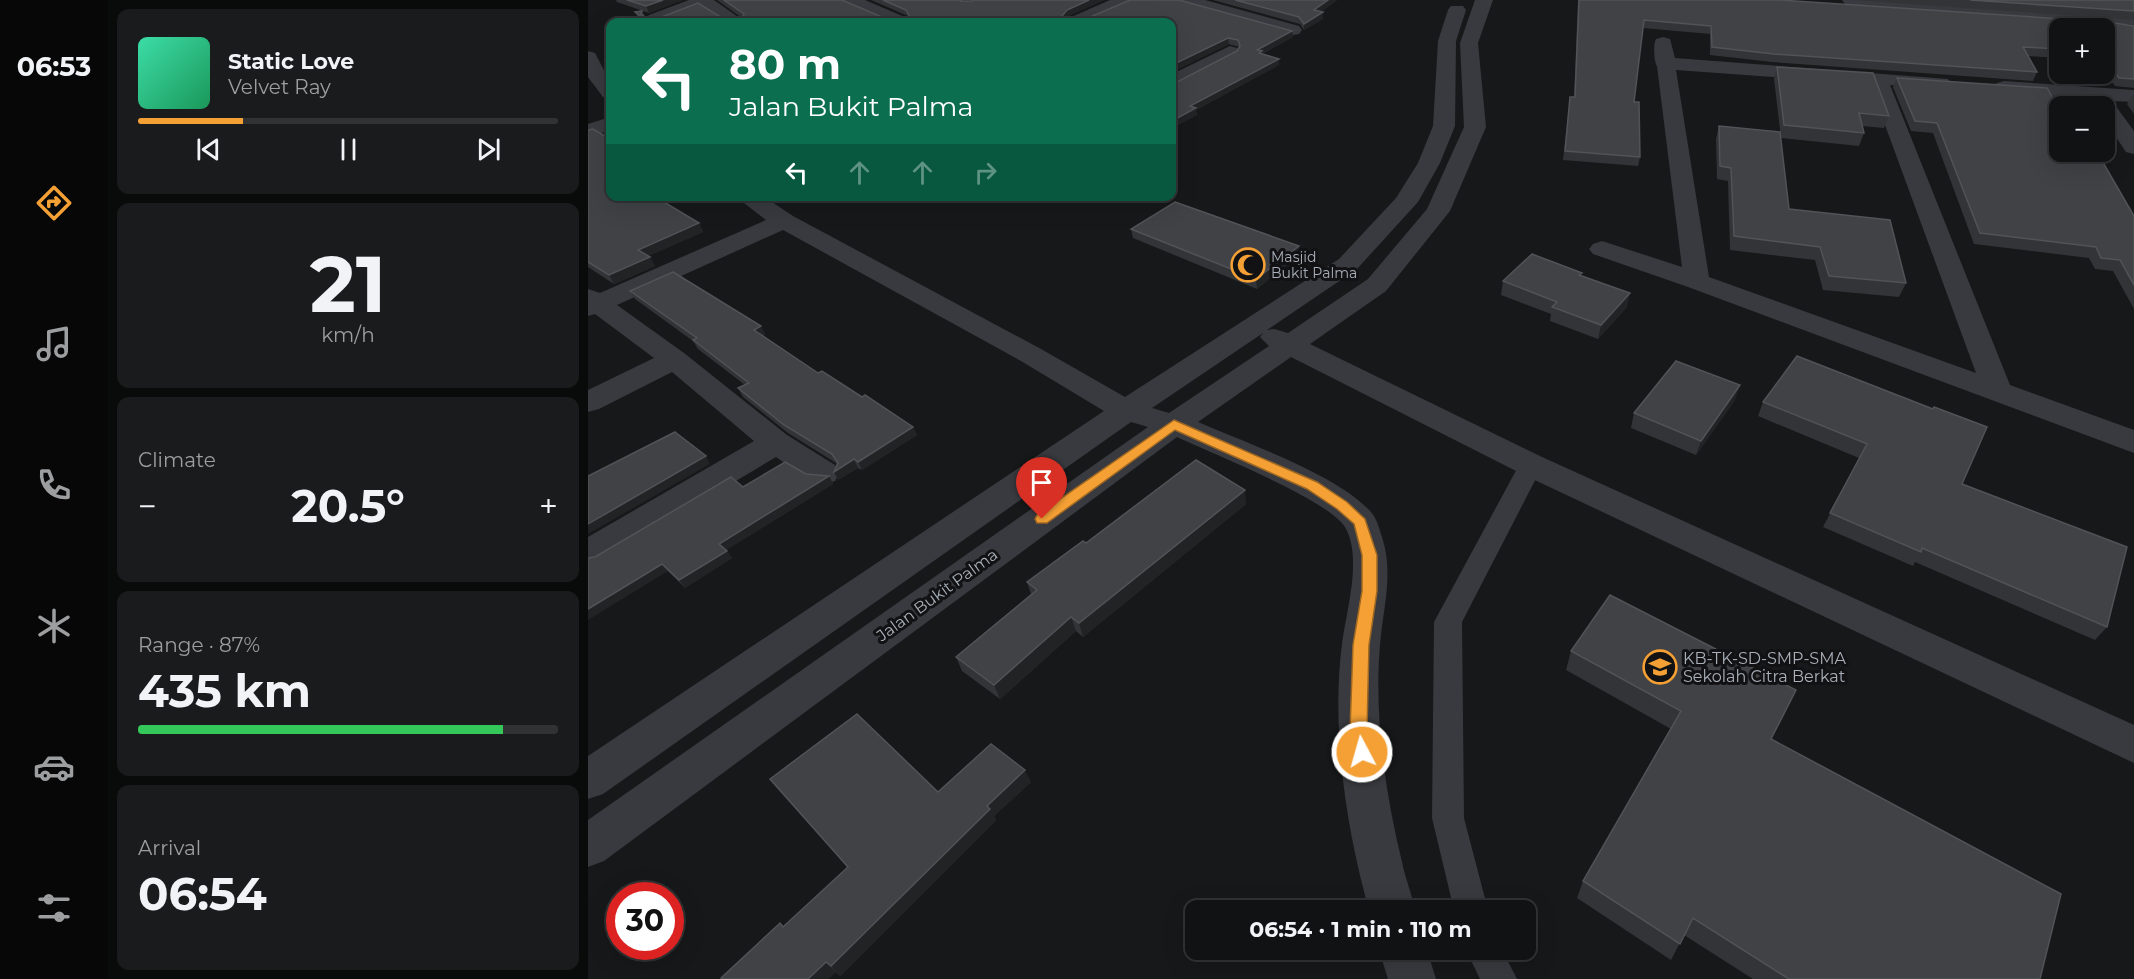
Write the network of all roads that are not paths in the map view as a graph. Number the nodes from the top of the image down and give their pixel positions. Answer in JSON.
{"nodes":[{"id":1,"x":704,"y":0,"type":"edge"},
{"id":2,"x":851,"y":0,"type":"edge"},
{"id":3,"x":1124,"y":0,"type":"edge"},
{"id":4,"x":1186,"y":0,"type":"edge"},
{"id":5,"x":1461,"y":0,"type":"edge"},
{"id":6,"x":1484,"y":0,"type":"edge"},
{"id":7,"x":1851,"y":0,"type":"edge"},
{"id":8,"x":1830,"y":6,"type":"edge"},
{"id":9,"x":660,"y":18,"type":"edge"},
{"id":10,"x":730,"y":18,"type":"edge"},
{"id":11,"x":892,"y":18,"type":"edge"},
{"id":12,"x":1084,"y":18,"type":"edge"},
{"id":13,"x":2134,"y":20,"type":"edge"},
{"id":14,"x":2134,"y":27,"type":"edge"},
{"id":15,"x":1293,"y":30,"type":"edge"},
{"id":16,"x":1230,"y":52,"type":"edge"},
{"id":17,"x":588,"y":57,"type":"edge"},
{"id":18,"x":1183,"y":58,"type":"edge"},
{"id":19,"x":1206,"y":65,"type":"junction"},
{"id":20,"x":1878,"y":79,"type":"junction"},
{"id":21,"x":1176,"y":80,"type":"edge"},
{"id":22,"x":1959,"y":84,"type":"edge"},
{"id":23,"x":1982,"y":86,"type":"edge"},
{"id":24,"x":600,"y":89,"type":"edge"},
{"id":25,"x":2097,"y":93,"type":"junction"},
{"id":26,"x":2134,"y":96,"type":"edge"},
{"id":27,"x":606,"y":125,"type":"edge"},
{"id":28,"x":1444,"y":126,"type":"junction"},
{"id":29,"x":1475,"y":127,"type":"junction"},
{"id":30,"x":588,"y":132,"type":"edge"},
{"id":31,"x":2134,"y":147,"type":"edge"},
{"id":32,"x":754,"y":201,"type":"edge"},
{"id":33,"x":784,"y":221,"type":"junction"},
{"id":34,"x":1602,"y":249,"type":"dead end"},
{"id":35,"x":1697,"y":281,"type":"junction"},
{"id":36,"x":592,"y":303,"type":"edge"},
{"id":37,"x":1254,"y":327,"type":"junction"},
{"id":38,"x":1278,"y":353,"type":"junction"},
{"id":39,"x":674,"y":359,"type":"junction"},
{"id":40,"x":1997,"y":391,"type":"junction"},
{"id":41,"x":588,"y":402,"type":"edge"},
{"id":42,"x":1126,"y":411,"type":"junction"},
{"id":43,"x":1188,"y":415,"type":"junction"},
{"id":44,"x":776,"y":442,"type":"junction"},
{"id":45,"x":2134,"y":442,"type":"edge"},
{"id":46,"x":1531,"y":465,"type":"junction"},
{"id":47,"x":824,"y":473,"type":"edge"},
{"id":48,"x":588,"y":553,"type":"edge"},
{"id":49,"x":2134,"y":745,"type":"edge"},
{"id":50,"x":588,"y":780,"type":"edge"},
{"id":51,"x":588,"y":846,"type":"edge"},
{"id":52,"x":1389,"y":900,"type":"edge"},
{"id":53,"x":1468,"y":900,"type":"edge"},
{"id":54,"x":1406,"y":960,"type":"edge"},
{"id":55,"x":1489,"y":960,"type":"edge"},
{"id":56,"x":1412,"y":979,"type":"edge"},
{"id":57,"x":1499,"y":979,"type":"edge"}],
"edges":[{"from":1,"to":9,"type":"street"},
{"from":1,"to":10,"type":"street"},
{"from":2,"to":11,"type":"street"},
{"from":3,"to":12,"type":"street"},
{"from":4,"to":15,"type":"street"},
{"from":5,"to":28,"type":"street"},
{"from":6,"to":29,"type":"street"},
{"from":7,"to":13,"type":"street"},
{"from":8,"to":14,"type":"street"},
{"from":16,"to":19,"type":"street"},
{"from":17,"to":24,"type":"street"},
{"from":18,"to":19,"type":"street"},
{"from":19,"to":21,"type":"street"},
{"from":20,"to":22,"type":"street"},
{"from":20,"to":35,"type":"street"},
{"from":20,"to":40,"type":"street"},
{"from":23,"to":25,"type":"street"},
{"from":25,"to":26,"type":"street"},
{"from":25,"to":31,"type":"street"},
{"from":27,"to":30,"type":"street"},
{"from":28,"to":29,"type":"street"},
{"from":28,"to":37,"type":"street"},
{"from":29,"to":38,"type":"street","name":"Jalan Bukit Palma"},
{"from":32,"to":33,"type":"street"},
{"from":33,"to":36,"type":"street"},
{"from":33,"to":42,"type":"street"},
{"from":34,"to":35,"type":"street"},
{"from":35,"to":40,"type":"street"},
{"from":36,"to":39,"type":"street"},
{"from":37,"to":38,"type":"street"},
{"from":37,"to":42,"type":"street"},
{"from":38,"to":43,"type":"street","name":"Jalan Bukit Palma"},
{"from":38,"to":46,"type":"street"},
{"from":39,"to":41,"type":"street"},
{"from":39,"to":44,"type":"street"},
{"from":40,"to":45,"type":"street"},
{"from":42,"to":43,"type":"street"},
{"from":42,"to":50,"type":"street"},
{"from":43,"to":51,"type":"street","name":"Jalan Bukit Palma"},
{"from":43,"to":52,"type":"street"},
{"from":44,"to":47,"type":"street"},
{"from":44,"to":48,"type":"street"},
{"from":46,"to":49,"type":"street"},
{"from":46,"to":53,"type":"lane"},
{"from":54,"to":56,"type":"street"},
{"from":55,"to":57,"type":"lane"}]}
